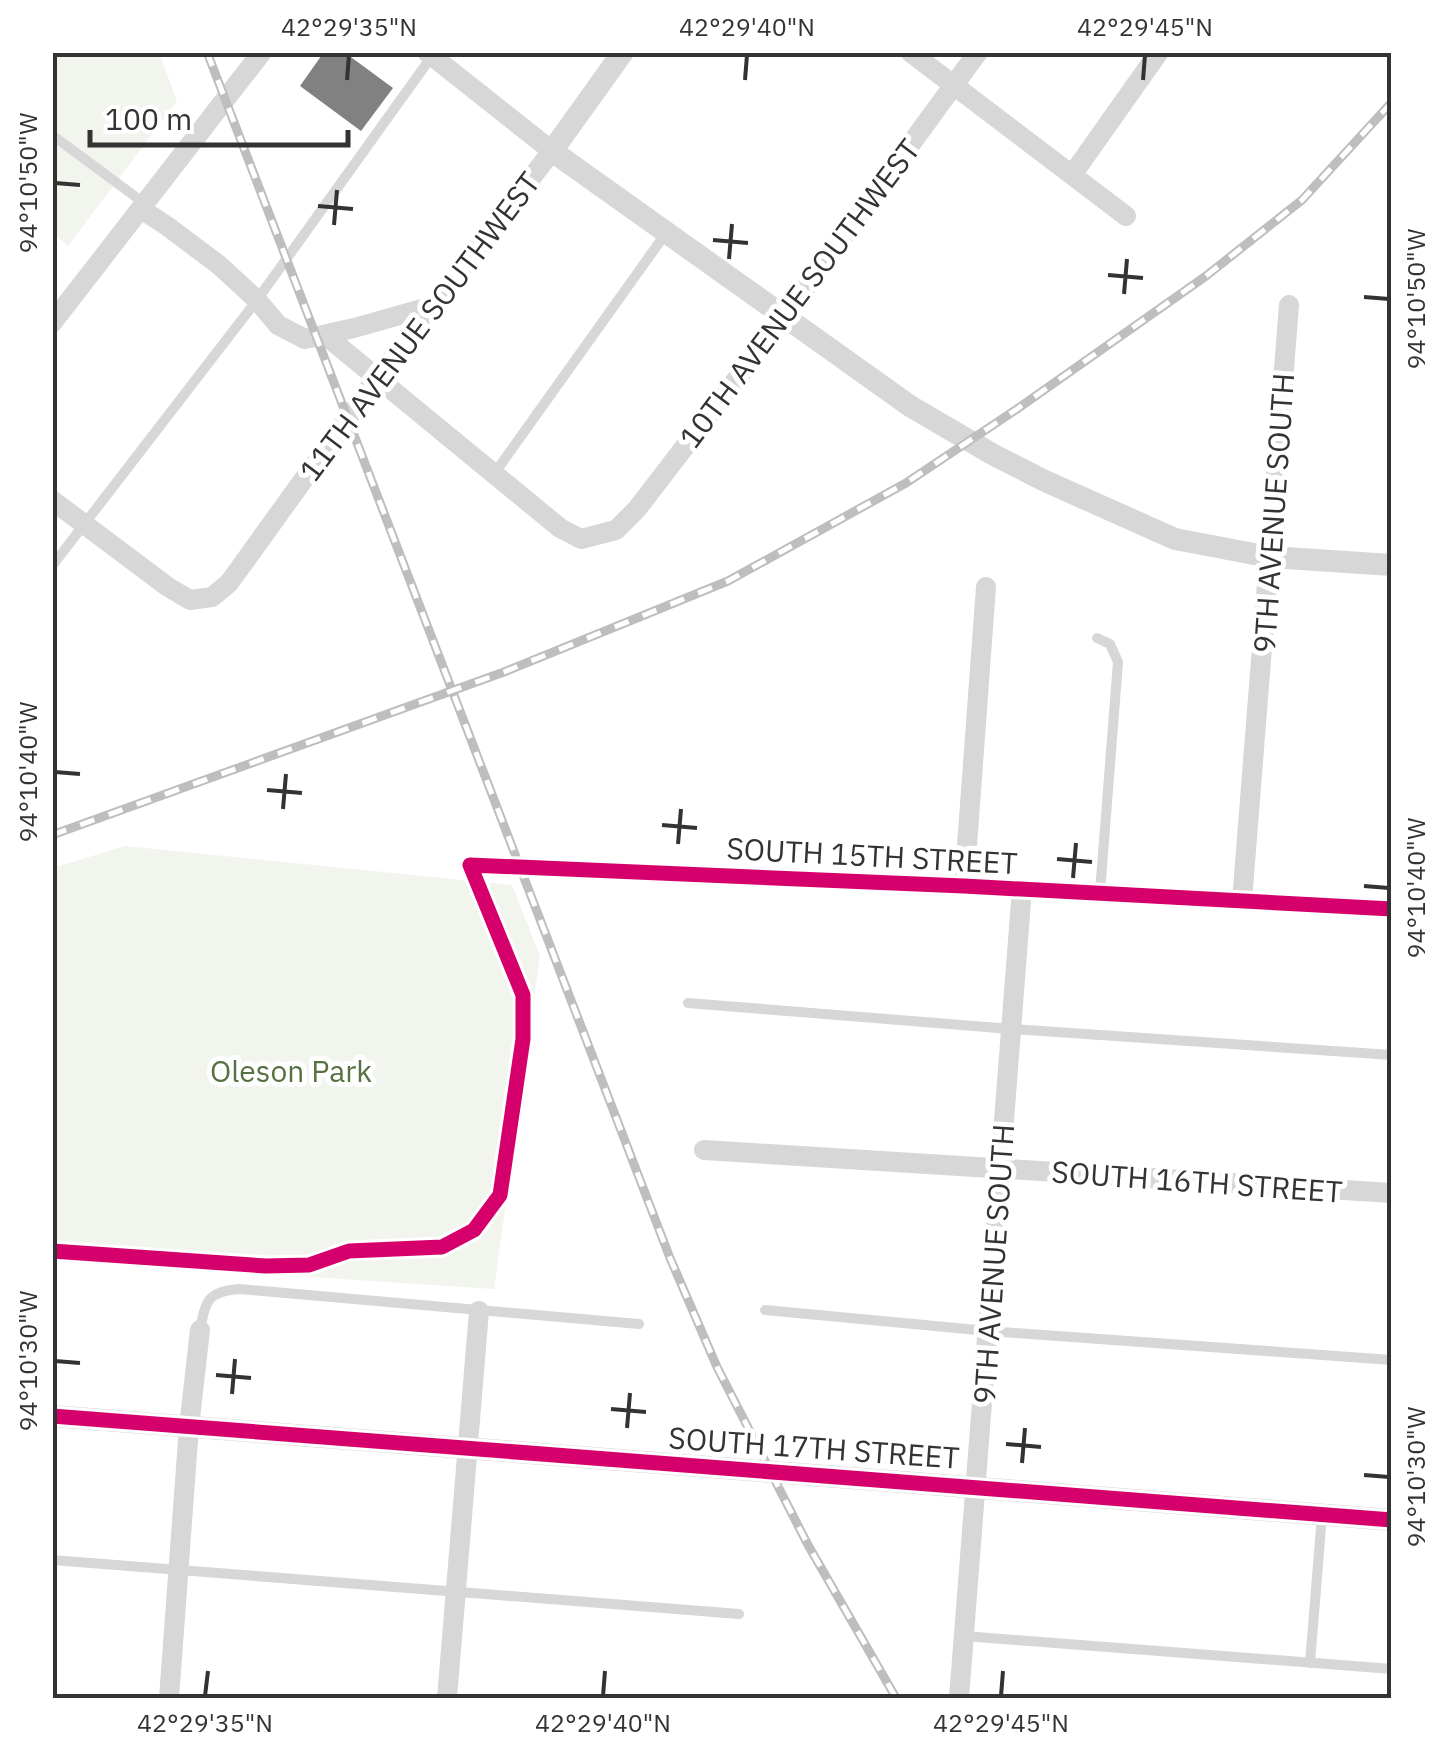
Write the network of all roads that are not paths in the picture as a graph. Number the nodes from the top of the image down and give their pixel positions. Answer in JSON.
{"nodes":[{"id":1,"x":262,"y":52,"type":"edge"},
{"id":2,"x":624,"y":52,"type":"edge"},
{"id":3,"x":910,"y":52,"type":"edge"},
{"id":4,"x":978,"y":52,"type":"edge"},
{"id":5,"x":1159,"y":52,"type":"edge"},
{"id":6,"x":429,"y":54,"type":"edge"},
{"id":7,"x":954,"y":86,"type":"junction"},
{"id":8,"x":52,"y":135,"type":"edge"},
{"id":9,"x":552,"y":151,"type":"junction"},
{"id":10,"x":1072,"y":175,"type":"junction"},
{"id":11,"x":143,"y":206,"type":"junction"},
{"id":12,"x":1126,"y":216,"type":"dead end"},
{"id":13,"x":666,"y":232,"type":"junction"},
{"id":14,"x":257,"y":300,"type":"junction"},
{"id":15,"x":1289,"y":305,"type":"dead end"},
{"id":16,"x":432,"y":306,"type":"junction"},
{"id":17,"x":785,"y":316,"type":"junction"},
{"id":18,"x":52,"y":322,"type":"edge"},
{"id":19,"x":326,"y":335,"type":"junction"},
{"id":20,"x":376,"y":379,"type":"junction"},
{"id":21,"x":494,"y":474,"type":"junction"},
{"id":22,"x":52,"y":500,"type":"edge"},
{"id":23,"x":86,"y":524,"type":"junction"},
{"id":24,"x":1270,"y":557,"type":"junction"},
{"id":25,"x":52,"y":566,"type":"edge"},
{"id":26,"x":1392,"y":566,"type":"edge"},
{"id":27,"x":986,"y":587,"type":"dead end"},
{"id":28,"x":1097,"y":638,"type":"dead end"},
{"id":29,"x":470,"y":865,"type":"dead end"},
{"id":30,"x":964,"y":886,"type":"junction"},
{"id":31,"x":1022,"y":889,"type":"junction"},
{"id":32,"x":1100,"y":894,"type":"junction"},
{"id":33,"x":1242,"y":901,"type":"junction"},
{"id":34,"x":1392,"y":909,"type":"edge"},
{"id":35,"x":688,"y":1003,"type":"dead end"},
{"id":36,"x":1011,"y":1029,"type":"junction"},
{"id":37,"x":1392,"y":1055,"type":"edge"},
{"id":38,"x":704,"y":1150,"type":"dead end"},
{"id":39,"x":1000,"y":1169,"type":"junction"},
{"id":40,"x":1392,"y":1194,"type":"edge"},
{"id":41,"x":765,"y":1310,"type":"dead end"},
{"id":42,"x":479,"y":1311,"type":"junction"},
{"id":43,"x":639,"y":1324,"type":"dead end"},
{"id":44,"x":200,"y":1330,"type":"joint"},
{"id":45,"x":988,"y":1331,"type":"junction"},
{"id":46,"x":1392,"y":1360,"type":"edge"},
{"id":47,"x":52,"y":1416,"type":"edge"},
{"id":48,"x":190,"y":1427,"type":"junction"},
{"id":49,"x":468,"y":1448,"type":"junction"},
{"id":50,"x":976,"y":1488,"type":"junction"},
{"id":51,"x":1322,"y":1514,"type":"junction"},
{"id":52,"x":1392,"y":1520,"type":"edge"},
{"id":53,"x":52,"y":1560,"type":"edge"},
{"id":54,"x":178,"y":1570,"type":"junction"},
{"id":55,"x":456,"y":1592,"type":"junction"},
{"id":56,"x":739,"y":1614,"type":"dead end"},
{"id":57,"x":964,"y":1636,"type":"junction"},
{"id":58,"x":1310,"y":1663,"type":"junction"},
{"id":59,"x":1392,"y":1669,"type":"edge"},
{"id":60,"x":169,"y":1698,"type":"edge"},
{"id":61,"x":447,"y":1698,"type":"edge"},
{"id":62,"x":960,"y":1698,"type":"edge"}],
"edges":[{"from":1,"to":11,"type":"street"},
{"from":2,"to":9,"type":"street","name":"11TH AVENUE SOUTHWEST"},
{"from":3,"to":7,"type":"street"},
{"from":4,"to":7,"type":"street","name":"10TH AVENUE SOUTHWEST"},
{"from":5,"to":10,"type":"street"},
{"from":6,"to":9,"type":"street"},
{"from":6,"to":14,"type":"lane"},
{"from":7,"to":10,"type":"street"},
{"from":7,"to":17,"type":"street","name":"10TH AVENUE SOUTHWEST"},
{"from":8,"to":11,"type":"lane"},
{"from":9,"to":13,"type":"street"},
{"from":9,"to":16,"type":"street","name":"11TH AVENUE SOUTHWEST"},
{"from":10,"to":12,"type":"street"},
{"from":11,"to":14,"type":"street"},
{"from":11,"to":18,"type":"street"},
{"from":13,"to":17,"type":"street"},
{"from":13,"to":21,"type":"lane"},
{"from":14,"to":19,"type":"street"},
{"from":14,"to":23,"type":"lane"},
{"from":15,"to":24,"type":"street","name":"9TH AVENUE SOUTH"},
{"from":16,"to":19,"type":"street"},
{"from":16,"to":20,"type":"street","name":"11TH AVENUE SOUTHWEST"},
{"from":17,"to":21,"type":"street","name":"10TH AVENUE SOUTHWEST"},
{"from":17,"to":24,"type":"street"},
{"from":19,"to":20,"type":"street"},
{"from":20,"to":21,"type":"street"},
{"from":20,"to":23,"type":"street","name":"11TH AVENUE SOUTHWEST"},
{"from":22,"to":23,"type":"street"},
{"from":23,"to":25,"type":"lane"},
{"from":24,"to":26,"type":"street"},
{"from":24,"to":33,"type":"street","name":"9TH AVENUE SOUTH"},
{"from":27,"to":30,"type":"street"},
{"from":28,"to":32,"type":"lane"},
{"from":29,"to":30,"type":"street","name":"SOUTH 15TH STREET"},
{"from":30,"to":31,"type":"street","name":"SOUTH 15TH STREET"},
{"from":31,"to":32,"type":"street","name":"SOUTH 15TH STREET"},
{"from":31,"to":36,"type":"street","name":"9TH AVENUE SOUTH"},
{"from":32,"to":33,"type":"street","name":"SOUTH 15TH STREET"},
{"from":33,"to":34,"type":"street","name":"SOUTH 15TH STREET"},
{"from":35,"to":36,"type":"lane"},
{"from":36,"to":37,"type":"lane"},
{"from":36,"to":39,"type":"street","name":"9TH AVENUE SOUTH"},
{"from":38,"to":39,"type":"street","name":"SOUTH 16TH STREET"},
{"from":39,"to":40,"type":"street","name":"SOUTH 16TH STREET"},
{"from":39,"to":45,"type":"street","name":"9TH AVENUE SOUTH"},
{"from":41,"to":45,"type":"lane"},
{"from":42,"to":43,"type":"lane"},
{"from":42,"to":44,"type":"lane"},
{"from":42,"to":49,"type":"street"},
{"from":44,"to":48,"type":"street"},
{"from":45,"to":46,"type":"lane"},
{"from":45,"to":50,"type":"street","name":"9TH AVENUE SOUTH"},
{"from":47,"to":48,"type":"street","name":"SOUTH 17TH STREET"},
{"from":48,"to":49,"type":"street","name":"SOUTH 17TH STREET"},
{"from":48,"to":54,"type":"street"},
{"from":49,"to":50,"type":"street","name":"SOUTH 17TH STREET"},
{"from":49,"to":55,"type":"street"},
{"from":50,"to":51,"type":"street","name":"SOUTH 17TH STREET"},
{"from":50,"to":57,"type":"street","name":"9TH AVENUE SOUTH"},
{"from":51,"to":52,"type":"street","name":"SOUTH 17TH STREET"},
{"from":51,"to":58,"type":"lane"},
{"from":53,"to":54,"type":"lane"},
{"from":54,"to":55,"type":"lane"},
{"from":54,"to":60,"type":"street"},
{"from":55,"to":56,"type":"lane"},
{"from":55,"to":61,"type":"street"},
{"from":57,"to":58,"type":"lane"},
{"from":57,"to":62,"type":"street","name":"9TH AVENUE SOUTH"},
{"from":58,"to":59,"type":"lane"}]}
